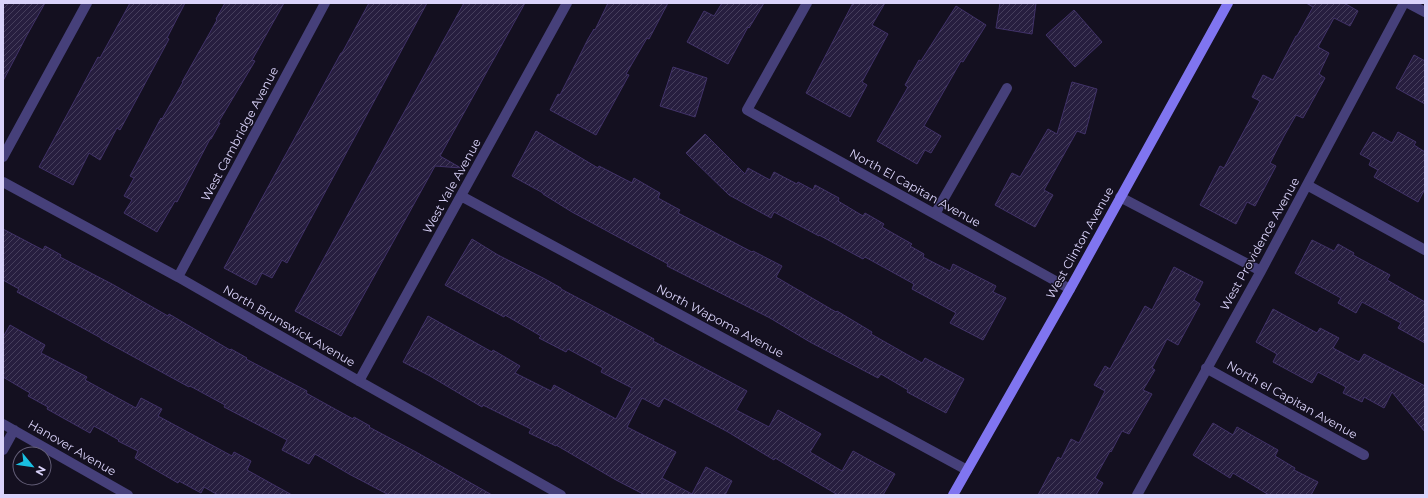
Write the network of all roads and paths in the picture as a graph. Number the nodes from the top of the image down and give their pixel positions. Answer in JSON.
{"nodes":[{"id":1,"x":87,"y":3,"type":"edge"},
{"id":2,"x":325,"y":3,"type":"edge"},
{"id":3,"x":567,"y":3,"type":"edge"},
{"id":4,"x":807,"y":3,"type":"edge"},
{"id":5,"x":1228,"y":3,"type":"edge"},
{"id":6,"x":1404,"y":3,"type":"edge"},
{"id":7,"x":1408,"y":3,"type":"edge"},
{"id":8,"x":1425,"y":12,"type":"edge"},
{"id":9,"x":1007,"y":88,"type":"dead end"},
{"id":10,"x":3,"y":157,"type":"edge"},
{"id":11,"x":3,"y":182,"type":"edge"},
{"id":12,"x":1307,"y":186,"type":"junction"},
{"id":13,"x":461,"y":196,"type":"junction"},
{"id":14,"x":1120,"y":197,"type":"junction"},
{"id":15,"x":935,"y":214,"type":"junction"},
{"id":16,"x":1425,"y":250,"type":"edge"},
{"id":17,"x":1261,"y":271,"type":"junction"},
{"id":18,"x":178,"y":277,"type":"junction"},
{"id":19,"x":1070,"y":289,"type":"junction"},
{"id":20,"x":1206,"y":368,"type":"junction"},
{"id":21,"x":359,"y":381,"type":"junction"},
{"id":22,"x":3,"y":424,"type":"edge"},
{"id":23,"x":14,"y":430,"type":"junction"},
{"id":24,"x":3,"y":450,"type":"edge"},
{"id":25,"x":1364,"y":455,"type":"dead end"},
{"id":26,"x":967,"y":470,"type":"junction"},
{"id":27,"x":128,"y":495,"type":"edge"},
{"id":28,"x":561,"y":495,"type":"edge"},
{"id":29,"x":953,"y":495,"type":"edge"},
{"id":30,"x":1137,"y":495,"type":"edge"}],
"edges":[{"from":1,"to":10,"type":"street"},
{"from":2,"to":18,"type":"street","name":"West Cambridge Avenue"},
{"from":3,"to":13,"type":"street","name":"West Yale Avenue"},
{"from":4,"to":15,"type":"street","name":"North El Capitan Avenue"},
{"from":5,"to":14,"type":"main road","name":"West Clinton Avenue"},
{"from":6,"to":12,"type":"street","name":"West Providence Avenue"},
{"from":7,"to":8,"type":"street"},
{"from":9,"to":15,"type":"street"},
{"from":11,"to":18,"type":"street","name":"North Brunswick Avenue"},
{"from":12,"to":16,"type":"street"},
{"from":12,"to":17,"type":"street","name":"West Providence Avenue"},
{"from":13,"to":21,"type":"street","name":"West Yale Avenue"},
{"from":13,"to":26,"type":"street","name":"North Wapoma Avenue"},
{"from":14,"to":17,"type":"street"},
{"from":14,"to":19,"type":"main road","name":"West Clinton Avenue"},
{"from":15,"to":19,"type":"street","name":"North El Capitan Avenue"},
{"from":17,"to":20,"type":"street","name":"West Providence Avenue"},
{"from":18,"to":21,"type":"street","name":"North Brunswick Avenue"},
{"from":19,"to":26,"type":"main road","name":"West Clinton Avenue"},
{"from":20,"to":25,"type":"street","name":"North el Capitan Avenue"},
{"from":20,"to":30,"type":"street","name":"West Providence Avenue"},
{"from":21,"to":28,"type":"street","name":"North Brunswick Avenue"},
{"from":22,"to":23,"type":"street","name":"Hanover Avenue"},
{"from":23,"to":24,"type":"street"},
{"from":23,"to":27,"type":"street","name":"Hanover Avenue"},
{"from":26,"to":29,"type":"main road","name":"West Clinton Avenue"}]}
